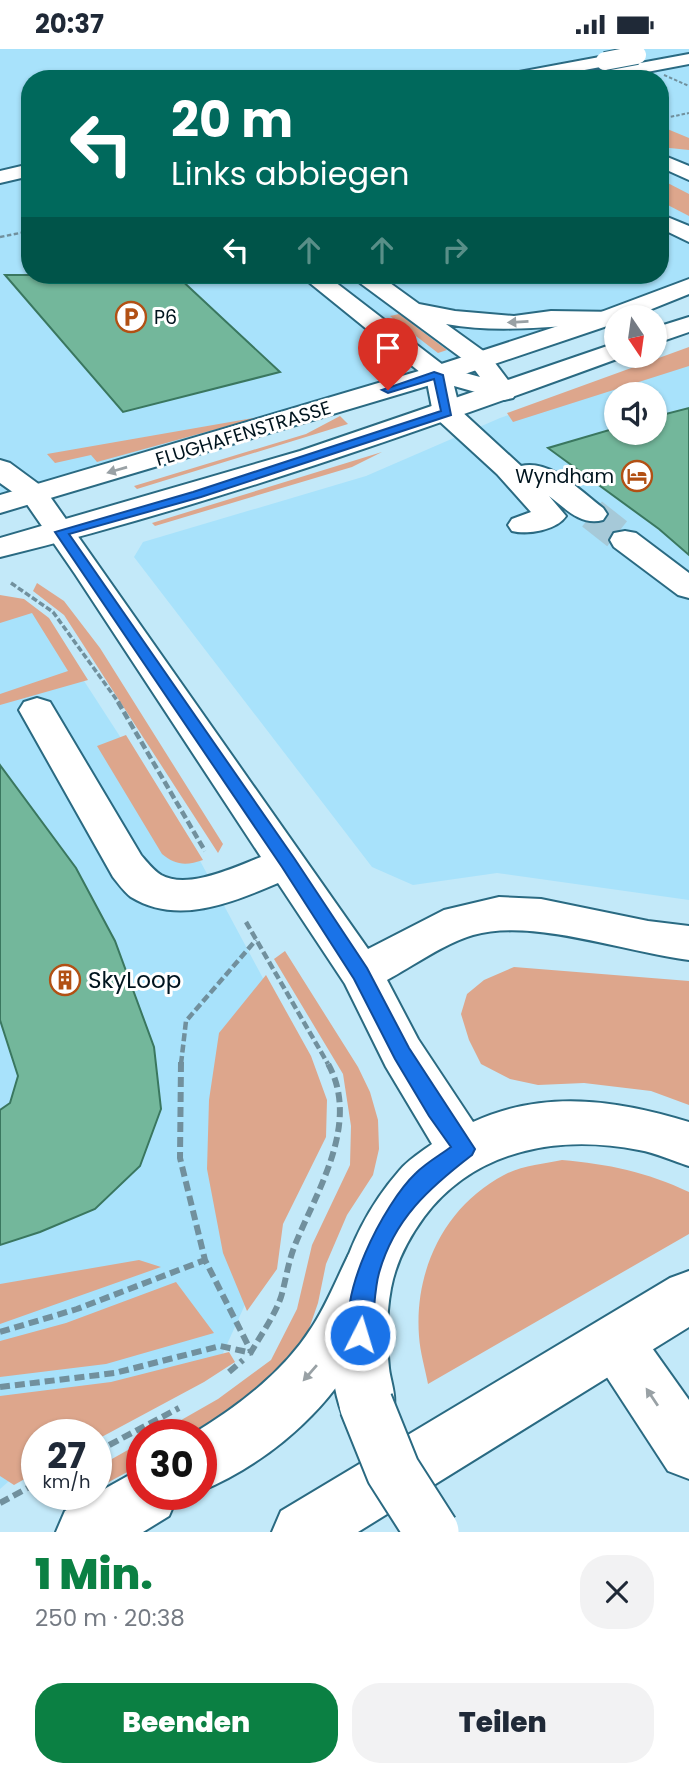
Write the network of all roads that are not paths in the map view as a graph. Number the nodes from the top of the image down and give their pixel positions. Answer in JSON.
{"nodes":[{"id":1,"x":670,"y":49,"type":"edge"},
{"id":2,"x":621,"y":54,"type":"dead end"},
{"id":3,"x":689,"y":59,"type":"edge"},
{"id":4,"x":557,"y":70,"type":"edge"},
{"id":5,"x":667,"y":70,"type":"edge"},
{"id":6,"x":670,"y":71,"type":"edge"},
{"id":7,"x":669,"y":164,"type":"edge"},
{"id":8,"x":21,"y":172,"type":"edge"},
{"id":9,"x":689,"y":174,"type":"edge"},
{"id":10,"x":0,"y":177,"type":"edge"},
{"id":11,"x":21,"y":186,"type":"edge"},
{"id":12,"x":0,"y":189,"type":"edge"},
{"id":13,"x":669,"y":225,"type":"edge"},
{"id":14,"x":689,"y":235,"type":"edge"},
{"id":15,"x":323,"y":284,"type":"edge"},
{"id":16,"x":376,"y":284,"type":"edge"},
{"id":17,"x":689,"y":286,"type":"edge"},
{"id":18,"x":641,"y":305,"type":"edge"},
{"id":19,"x":412,"y":310,"type":"junction"},
{"id":20,"x":604,"y":317,"type":"edge"},
{"id":21,"x":604,"y":319,"type":"edge"},
{"id":22,"x":689,"y":324,"type":"edge"},
{"id":23,"x":667,"y":332,"type":"edge"},
{"id":24,"x":604,"y":355,"type":"edge"},
{"id":25,"x":480,"y":360,"type":"junction"},
{"id":26,"x":438,"y":375,"type":"junction"},
{"id":27,"x":504,"y":392,"type":"junction"},
{"id":28,"x":447,"y":413,"type":"junction"},
{"id":29,"x":507,"y":468,"type":"junction"},
{"id":30,"x":0,"y":469,"type":"edge"},
{"id":31,"x":34,"y":494,"type":"junction"},
{"id":32,"x":0,"y":504,"type":"edge"},
{"id":33,"x":592,"y":515,"type":"tunnel mouth"},
{"id":34,"x":523,"y":525,"type":"dead end"},
{"id":35,"x":61,"y":532,"type":"junction"},
{"id":36,"x":625,"y":540,"type":"tunnel mouth"},
{"id":37,"x":0,"y":548,"type":"edge"},
{"id":38,"x":689,"y":588,"type":"edge"},
{"id":39,"x":37,"y":710,"type":"dead end"},
{"id":40,"x":288,"y":863,"type":"junction"},
{"id":41,"x":689,"y":943,"type":"edge"},
{"id":42,"x":361,"y":974,"type":"junction"},
{"id":43,"x":689,"y":1144,"type":"edge"},
{"id":44,"x":464,"y":1149,"type":"junction"},
{"id":45,"x":368,"y":1272,"type":"junction"},
{"id":46,"x":689,"y":1297,"type":"edge"},
{"id":47,"x":616,"y":1343,"type":"junction"},
{"id":48,"x":689,"y":1450,"type":"edge"},
{"id":49,"x":217,"y":1453,"type":"edge"},
{"id":50,"x":126,"y":1508,"type":"edge"},
{"id":51,"x":86,"y":1532,"type":"edge"},
{"id":52,"x":302,"y":1532,"type":"edge"},
{"id":53,"x":432,"y":1532,"type":"edge"}],
"edges":[{"from":1,"to":4,"type":"main road","bridge":true},
{"from":2,"to":5,"type":"main road"},
{"from":3,"to":6,"type":"main road"},
{"from":7,"to":9,"type":"main road"},
{"from":8,"to":10,"type":"main road"},
{"from":11,"to":12,"type":"main road"},
{"from":13,"to":14,"type":"main road"},
{"from":15,"to":26,"type":"main road"},
{"from":16,"to":19,"type":"main road"},
{"from":17,"to":18,"type":"main road","name":"FLUGHAFENSTRASSE"},
{"from":20,"to":19,"type":"main road","one_way":true},
{"from":19,"to":25,"type":"main road"},
{"from":21,"to":25,"type":"main road","name":"FLUGHAFENSTRASSE"},
{"from":22,"to":23,"type":"main road"},
{"from":24,"to":27,"type":"main road","name":"FLUGHAFENSTRASSE"},
{"from":25,"to":26,"type":"main road","name":"FLUGHAFENSTRASSE"},
{"from":25,"to":27,"type":"main road"},
{"from":26,"to":27,"type":"main road"},
{"from":26,"to":28,"type":"main road"},
{"from":26,"to":31,"type":"main road","name":"FLUGHAFENSTRASSE","one_way":true},
{"from":27,"to":28,"type":"main road","name":"FLUGHAFENSTRASSE"},
{"from":28,"to":29,"type":"main road"},
{"from":28,"to":35,"type":"main road","name":"FLUGHAFENSTRASSE"},
{"from":29,"to":33,"type":"main road"},
{"from":29,"to":34,"type":"main road"},
{"from":30,"to":31,"type":"main road"},
{"from":31,"to":32,"type":"main road","name":"FLUGHAFENSTRASSE"},
{"from":31,"to":35,"type":"main road"},
{"from":35,"to":37,"type":"main road","name":"FLUGHAFENSTRASSE"},
{"from":35,"to":40,"type":"main road"},
{"from":36,"to":38,"type":"main road"},
{"from":39,"to":40,"type":"main road"},
{"from":40,"to":42,"type":"main road"},
{"from":41,"to":42,"type":"main road"},
{"from":42,"to":44,"type":"main road"},
{"from":43,"to":44,"type":"main road"},
{"from":44,"to":45,"type":"main road"},
{"from":45,"to":49,"type":"main road","one_way":true},
{"from":45,"to":53,"type":"main road","bridge":true},
{"from":46,"to":47,"type":"main road"},
{"from":48,"to":47,"type":"main road","one_way":true},
{"from":47,"to":52,"type":"main road"},
{"from":50,"to":51,"type":"main road"}]}
